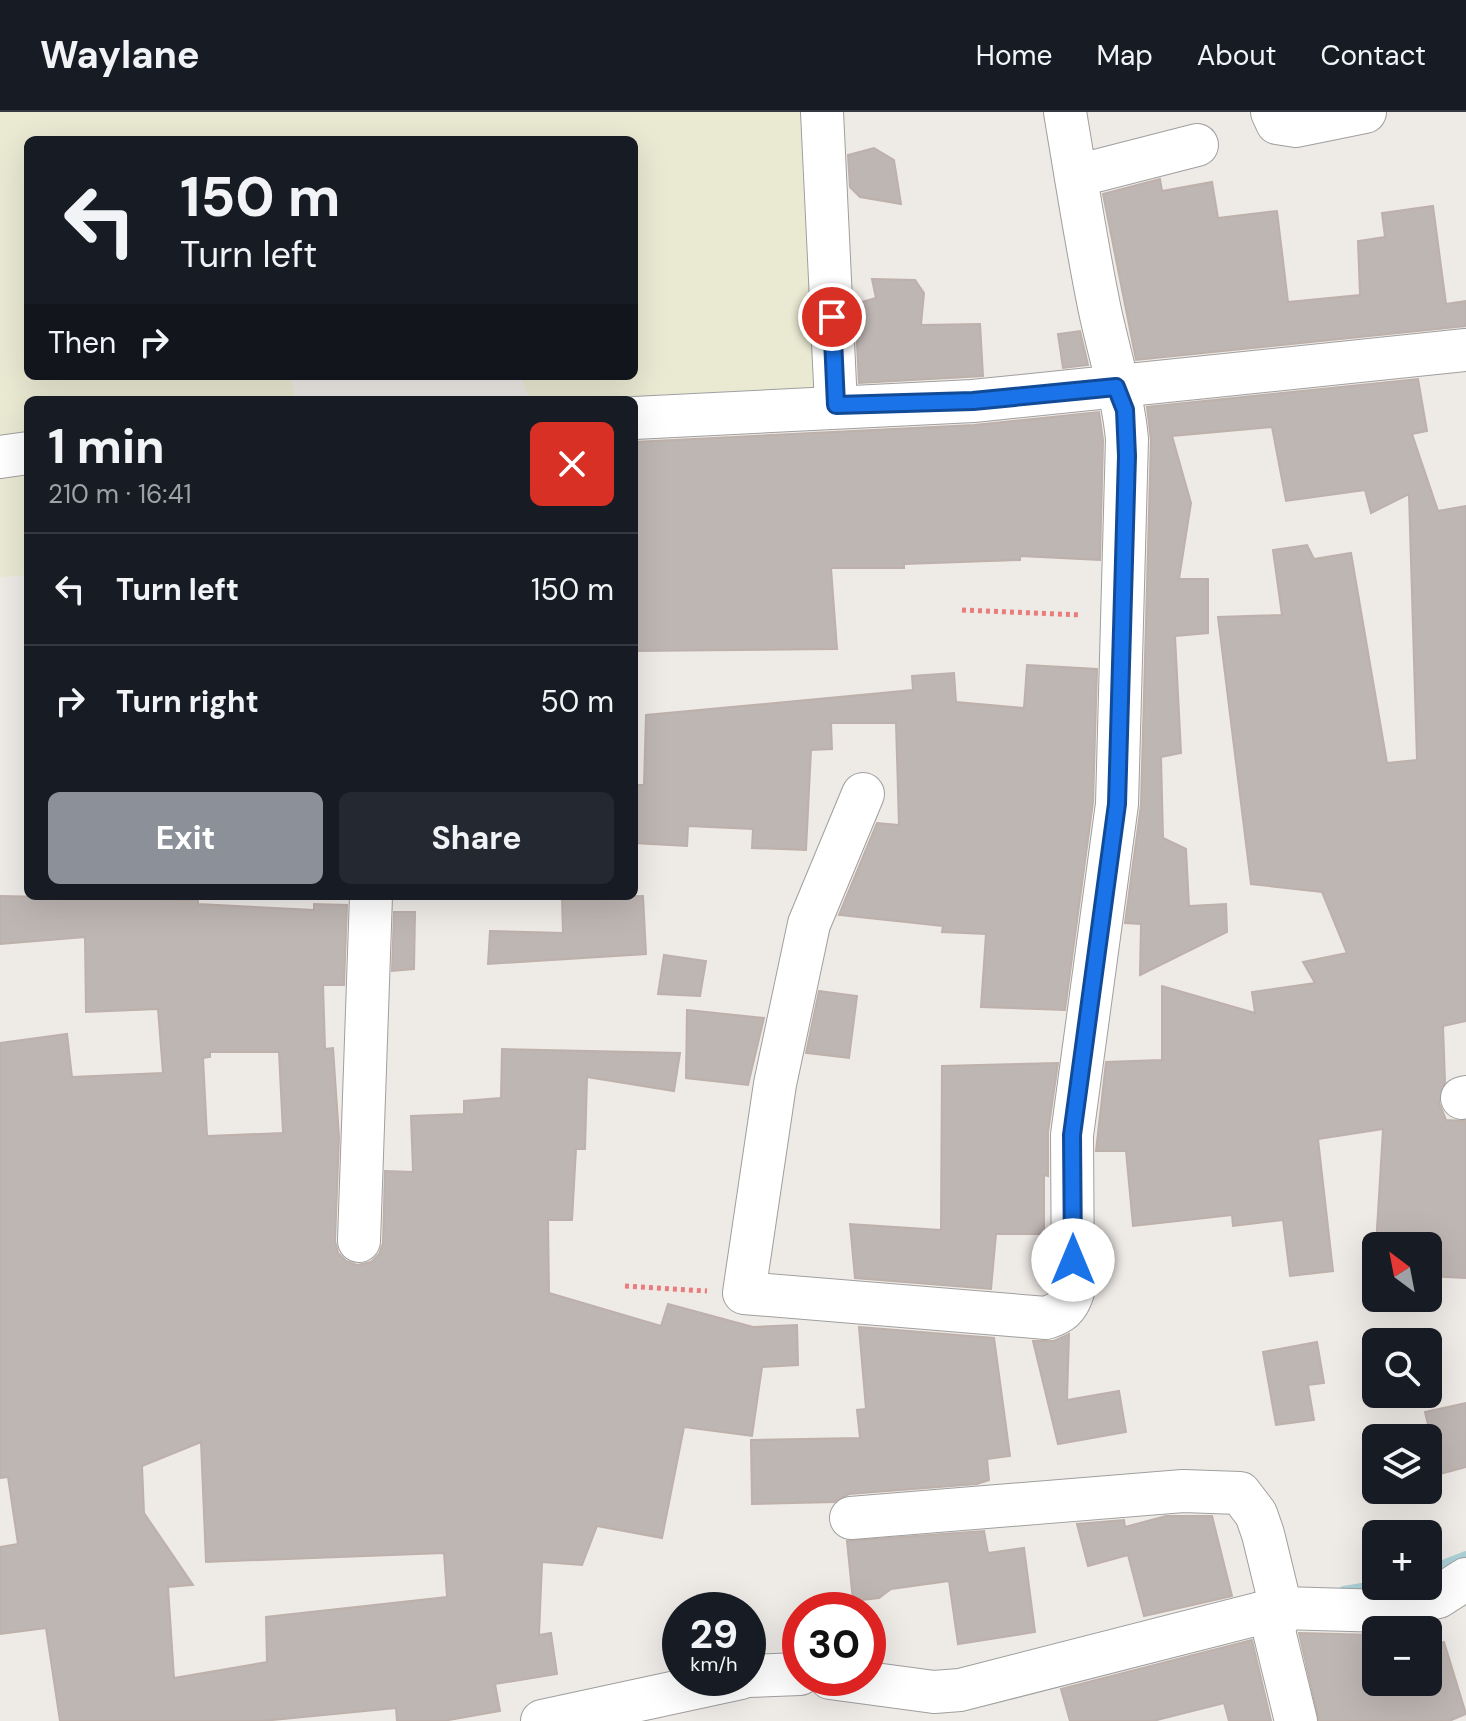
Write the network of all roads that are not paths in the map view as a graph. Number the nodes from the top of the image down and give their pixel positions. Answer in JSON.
{"nodes":[{"id":1,"x":822,"y":112,"type":"edge"},
{"id":2,"x":1065,"y":112,"type":"edge"},
{"id":3,"x":1272,"y":112,"type":"edge"},
{"id":4,"x":1365,"y":112,"type":"edge"},
{"id":5,"x":1197,"y":145,"type":"dead end"},
{"id":6,"x":1076,"y":176,"type":"junction"},
{"id":7,"x":1466,"y":350,"type":"edge"},
{"id":8,"x":1116,"y":387,"type":"junction"},
{"id":9,"x":836,"y":405,"type":"junction"},
{"id":10,"x":638,"y":418,"type":"edge"},
{"id":11,"x":24,"y":454,"type":"edge"},
{"id":12,"x":0,"y":457,"type":"edge"},
{"id":13,"x":863,"y":794,"type":"dead end"},
{"id":14,"x":371,"y":900,"type":"edge"},
{"id":15,"x":359,"y":1241,"type":"dead end"},
{"id":16,"x":851,"y":1518,"type":"dead end"},
{"id":17,"x":1466,"y":1579,"type":"edge"},
{"id":18,"x":1281,"y":1608,"type":"junction"},
{"id":19,"x":886,"y":1686,"type":"edge"},
{"id":20,"x":662,"y":1695,"type":"edge"},
{"id":21,"x":542,"y":1721,"type":"edge"},
{"id":22,"x":1296,"y":1721,"type":"edge"}],
"edges":[{"from":1,"to":9,"type":"street"},
{"from":2,"to":6,"type":"street"},
{"from":3,"to":4,"type":"street"},
{"from":5,"to":6,"type":"street"},
{"from":6,"to":8,"type":"street"},
{"from":7,"to":8,"type":"street"},
{"from":8,"to":9,"type":"street"},
{"from":8,"to":13,"type":"street"},
{"from":9,"to":10,"type":"street"},
{"from":11,"to":12,"type":"street"},
{"from":14,"to":15,"type":"street"},
{"from":16,"to":18,"type":"street"},
{"from":17,"to":18,"type":"street"},
{"from":18,"to":19,"type":"street"},
{"from":18,"to":22,"type":"street"},
{"from":20,"to":21,"type":"street"}]}
